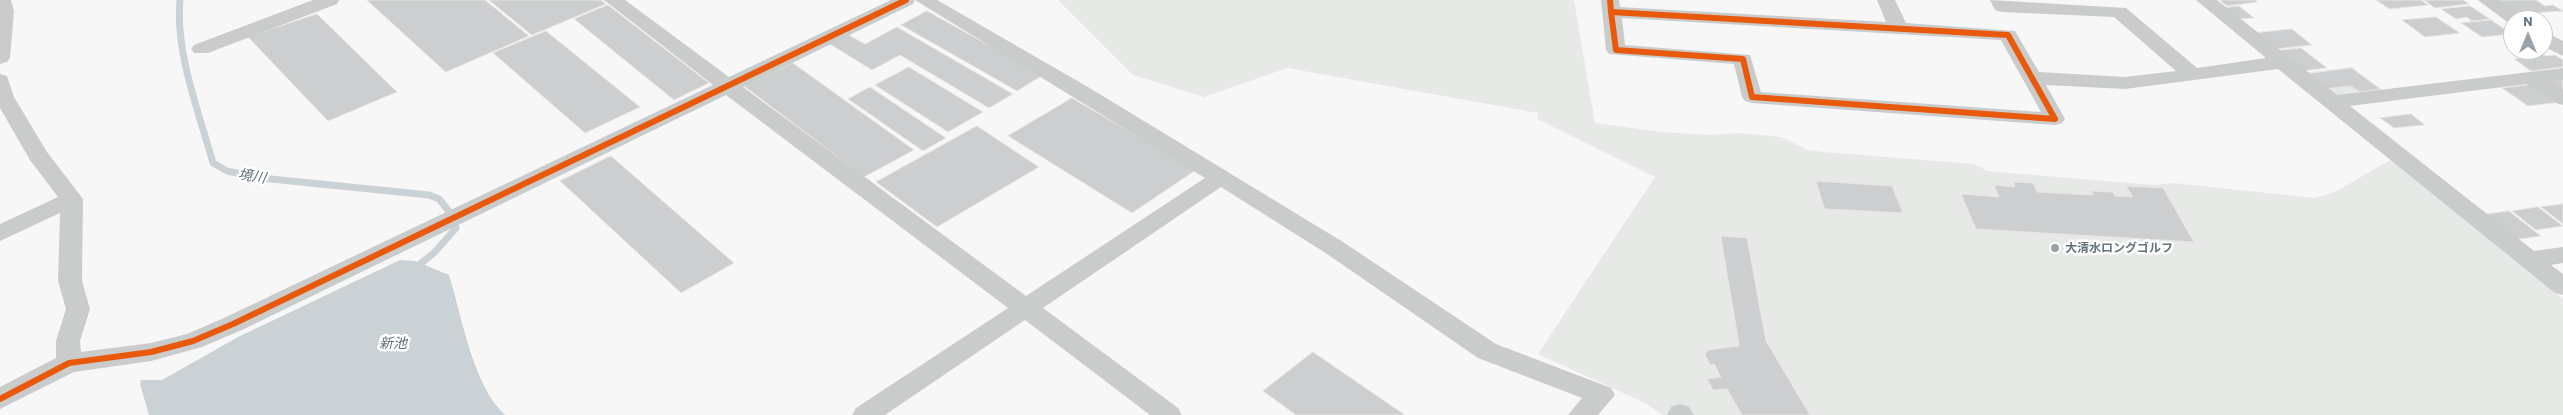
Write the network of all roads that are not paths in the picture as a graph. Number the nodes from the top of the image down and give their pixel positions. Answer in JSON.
{"nodes":[{"id":1,"x":2,"y":0,"type":"edge"},
{"id":2,"x":330,"y":0,"type":"edge"},
{"id":3,"x":613,"y":0,"type":"edge"},
{"id":4,"x":906,"y":0,"type":"edge"},
{"id":5,"x":924,"y":0,"type":"edge"},
{"id":6,"x":1886,"y":0,"type":"edge"},
{"id":7,"x":1999,"y":0,"type":"edge"},
{"id":8,"x":2205,"y":0,"type":"edge"},
{"id":9,"x":2487,"y":0,"type":"edge"},
{"id":10,"x":1610,"y":6,"type":"edge"},
{"id":11,"x":2503,"y":11,"type":"edge"},
{"id":12,"x":1899,"y":29,"type":"junction"},
{"id":13,"x":201,"y":49,"type":"dead end"},
{"id":14,"x":0,"y":58,"type":"edge"},
{"id":15,"x":2282,"y":62,"type":"junction"},
{"id":16,"x":2563,"y":74,"type":"edge"},
{"id":17,"x":2193,"y":75,"type":"junction"},
{"id":18,"x":2032,"y":78,"type":"junction"},
{"id":19,"x":2531,"y":78,"type":"junction"},
{"id":20,"x":0,"y":80,"type":"edge"},
{"id":21,"x":727,"y":87,"type":"junction"},
{"id":22,"x":2563,"y":100,"type":"edge"},
{"id":23,"x":2332,"y":102,"type":"junction"},
{"id":24,"x":1220,"y":178,"type":"junction"},
{"id":25,"x":72,"y":200,"type":"junction"},
{"id":26,"x":0,"y":233,"type":"edge"},
{"id":27,"x":2563,"y":255,"type":"edge"},
{"id":28,"x":2530,"y":260,"type":"junction"},
{"id":29,"x":2563,"y":287,"type":"edge"},
{"id":30,"x":1026,"y":308,"type":"junction"},
{"id":31,"x":69,"y":363,"type":"junction"},
{"id":32,"x":0,"y":399,"type":"edge"},
{"id":33,"x":865,"y":415,"type":"edge"},
{"id":34,"x":1169,"y":415,"type":"edge"},
{"id":35,"x":1581,"y":415,"type":"edge"}],
"edges":[{"from":1,"to":14,"type":"street"},
{"from":2,"to":13,"type":"street"},
{"from":3,"to":21,"type":"street"},
{"from":4,"to":21,"type":"street"},
{"from":5,"to":24,"type":"street"},
{"from":6,"to":12,"type":"street"},
{"from":7,"to":17,"type":"street"},
{"from":8,"to":15,"type":"street"},
{"from":9,"to":11,"type":"street"},
{"from":10,"to":12,"type":"street"},
{"from":10,"to":18,"type":"street"},
{"from":12,"to":18,"type":"street"},
{"from":15,"to":17,"type":"street"},
{"from":15,"to":23,"type":"street"},
{"from":16,"to":19,"type":"street"},
{"from":17,"to":18,"type":"street"},
{"from":19,"to":22,"type":"street"},
{"from":19,"to":23,"type":"street"},
{"from":20,"to":25,"type":"street"},
{"from":21,"to":30,"type":"street"},
{"from":21,"to":31,"type":"street"},
{"from":23,"to":28,"type":"street"},
{"from":24,"to":30,"type":"street"},
{"from":24,"to":35,"type":"street"},
{"from":25,"to":26,"type":"street"},
{"from":25,"to":31,"type":"street"},
{"from":27,"to":28,"type":"street"},
{"from":28,"to":29,"type":"street"},
{"from":30,"to":33,"type":"street"},
{"from":30,"to":34,"type":"street"},
{"from":31,"to":32,"type":"street"}]}
